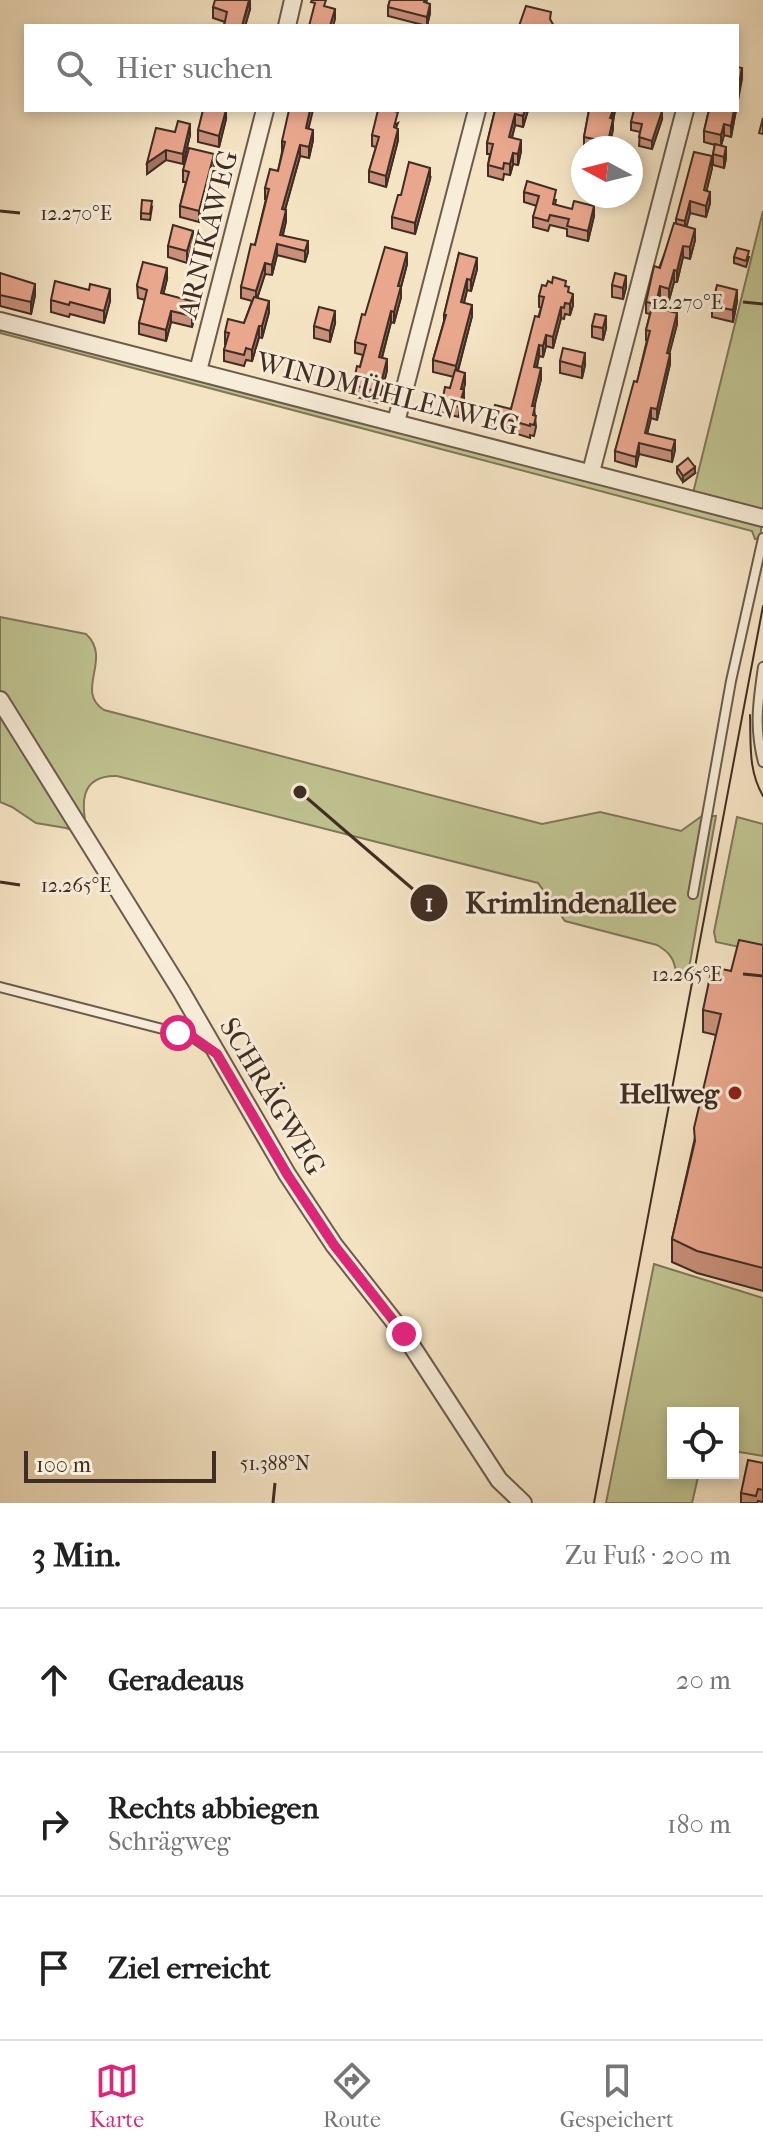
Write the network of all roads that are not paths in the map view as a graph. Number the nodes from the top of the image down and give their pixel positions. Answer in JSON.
{"nodes":[{"id":1,"x":293,"y":0,"type":"edge"},
{"id":2,"x":287,"y":24,"type":"edge"},
{"id":3,"x":264,"y":112,"type":"edge"},
{"id":4,"x":476,"y":112,"type":"edge"},
{"id":5,"x":684,"y":112,"type":"edge"},
{"id":6,"x":0,"y":321,"type":"edge"},
{"id":7,"x":198,"y":371,"type":"junction"},
{"id":8,"x":396,"y":422,"type":"junction"},
{"id":9,"x":591,"y":472,"type":"junction"},
{"id":10,"x":763,"y":518,"type":"edge"},
{"id":11,"x":763,"y":538,"type":"edge"},
{"id":12,"x":763,"y":667,"type":"edge"},
{"id":13,"x":0,"y":700,"type":"edge"},
{"id":14,"x":763,"y":762,"type":"edge"},
{"id":15,"x":693,"y":894,"type":"dead end"},
{"id":16,"x":0,"y":987,"type":"edge"},
{"id":17,"x":217,"y":1054,"type":"junction"},
{"id":18,"x":523,"y":1503,"type":"edge"}],
"edges":[{"from":1,"to":2,"type":"street"},
{"from":3,"to":7,"type":"street","name":"ARNIKAWEG"},
{"from":4,"to":8,"type":"street"},
{"from":5,"to":9,"type":"street"},
{"from":6,"to":7,"type":"street","name":"WINDMÜHLENWEG"},
{"from":7,"to":8,"type":"street","name":"WINDMÜHLENWEG"},
{"from":8,"to":9,"type":"street","name":"WINDMÜHLENWEG"},
{"from":9,"to":10,"type":"street","name":"WINDMÜHLENWEG"},
{"from":11,"to":15,"type":"lane"},
{"from":12,"to":14,"type":"lane"},
{"from":13,"to":17,"type":"street","name":"SCHRÄGWEG"},
{"from":16,"to":17,"type":"lane"},
{"from":17,"to":18,"type":"street","name":"SCHRÄGWEG"}]}
